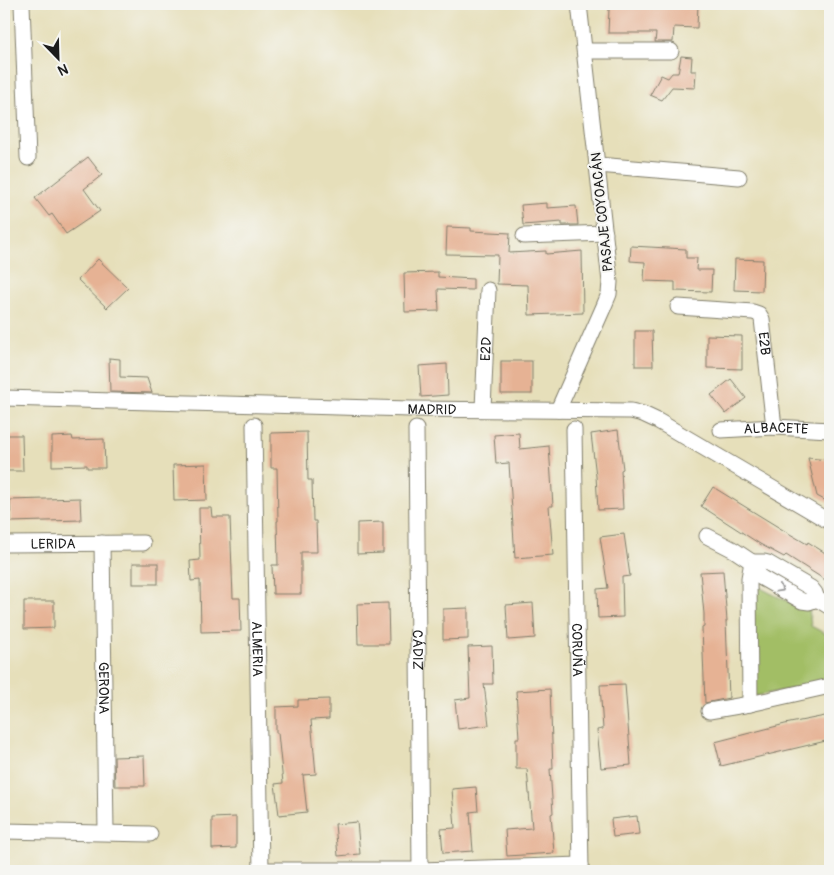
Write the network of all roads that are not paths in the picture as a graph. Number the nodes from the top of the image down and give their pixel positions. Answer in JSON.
{"nodes":[{"id":1,"x":22,"y":4,"type":"edge"},
{"id":2,"x":579,"y":4,"type":"edge"},
{"id":3,"x":585,"y":51,"type":"junction"},
{"id":4,"x":671,"y":51,"type":"dead end"},
{"id":5,"x":28,"y":158,"type":"dead end"},
{"id":6,"x":598,"y":164,"type":"junction"},
{"id":7,"x":739,"y":177,"type":"dead end"},
{"id":8,"x":605,"y":233,"type":"junction"},
{"id":9,"x":524,"y":236,"type":"dead end"},
{"id":10,"x":488,"y":290,"type":"dead end"},
{"id":11,"x":678,"y":307,"type":"dead end"},
{"id":12,"x":4,"y":398,"type":"edge"},
{"id":13,"x":482,"y":409,"type":"junction"},
{"id":14,"x":558,"y":410,"type":"junction"},
{"id":15,"x":254,"y":425,"type":"dead end"},
{"id":16,"x":774,"y":426,"type":"junction"},
{"id":17,"x":416,"y":429,"type":"dead end"},
{"id":18,"x":574,"y":429,"type":"dead end"},
{"id":19,"x":721,"y":430,"type":"dead end"},
{"id":20,"x":830,"y":430,"type":"edge"},
{"id":21,"x":830,"y":522,"type":"edge"},
{"id":22,"x":707,"y":536,"type":"dead end"},
{"id":23,"x":102,"y":543,"type":"junction"},
{"id":24,"x":143,"y":543,"type":"dead end"},
{"id":25,"x":4,"y":544,"type":"edge"},
{"id":26,"x":752,"y":562,"type":"junction"},
{"id":27,"x":830,"y":607,"type":"edge"},
{"id":28,"x":830,"y":686,"type":"edge"},
{"id":29,"x":750,"y":704,"type":"junction"},
{"id":30,"x":710,"y":710,"type":"dead end"},
{"id":31,"x":4,"y":831,"type":"edge"},
{"id":32,"x":106,"y":832,"type":"junction"},
{"id":33,"x":150,"y":834,"type":"dead end"},
{"id":34,"x":581,"y":868,"type":"edge"},
{"id":35,"x":261,"y":870,"type":"edge"},
{"id":36,"x":420,"y":870,"type":"edge"}],
"edges":[{"from":1,"to":5,"type":"street"},
{"from":2,"to":3,"type":"street","name":"PASAJE COYOACÁN"},
{"from":3,"to":4,"type":"street"},
{"from":3,"to":6,"type":"street","name":"PASAJE COYOACÁN"},
{"from":6,"to":7,"type":"street"},
{"from":6,"to":8,"type":"street","name":"PASAJE COYOACÁN"},
{"from":8,"to":9,"type":"street"},
{"from":8,"to":14,"type":"street","name":"PASAJE COYOACÁN"},
{"from":10,"to":13,"type":"street","name":"E2D"},
{"from":11,"to":16,"type":"street","name":"E2B"},
{"from":12,"to":13,"type":"street","name":"MADRID"},
{"from":13,"to":14,"type":"street","name":"MADRID"},
{"from":14,"to":21,"type":"street","name":"MADRID"},
{"from":15,"to":35,"type":"street","name":"ALMERIA"},
{"from":16,"to":19,"type":"street","name":"ALBACETE"},
{"from":16,"to":20,"type":"street","name":"ALBACETE"},
{"from":17,"to":36,"type":"street","name":"CÁDIZ"},
{"from":18,"to":34,"type":"street","name":"CORUÑA"},
{"from":22,"to":26,"type":"street"},
{"from":23,"to":24,"type":"street","name":"LERIDA"},
{"from":23,"to":25,"type":"street","name":"LERIDA"},
{"from":23,"to":32,"type":"street","name":"GERONA"},
{"from":26,"to":27,"type":"street"},
{"from":26,"to":29,"type":"street"},
{"from":28,"to":29,"type":"street"},
{"from":29,"to":30,"type":"street"},
{"from":31,"to":32,"type":"street"},
{"from":32,"to":33,"type":"street"},
{"from":34,"to":36,"type":"street"},
{"from":35,"to":36,"type":"street"}]}
